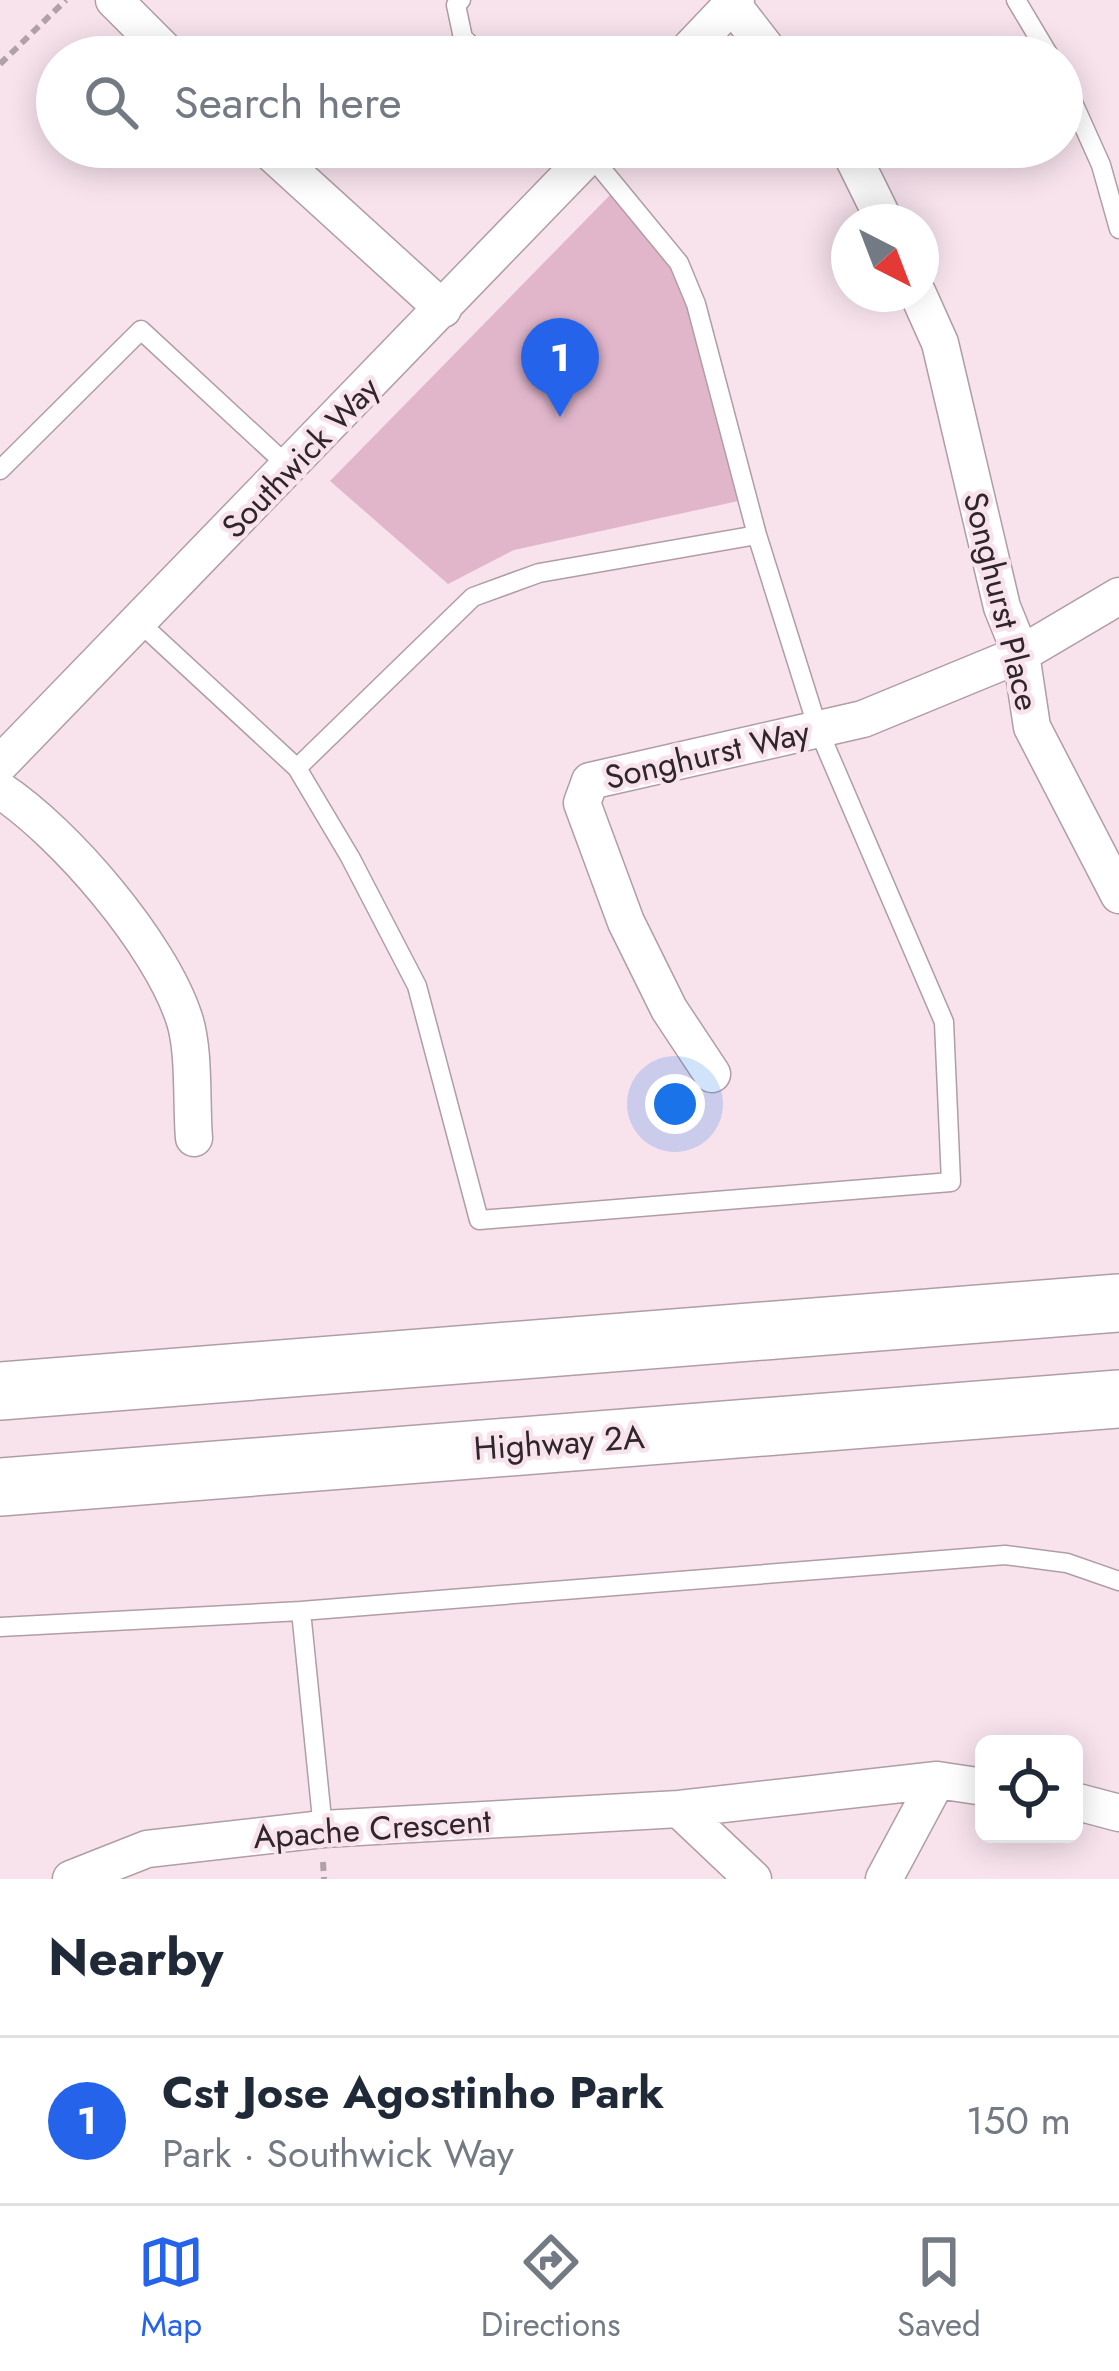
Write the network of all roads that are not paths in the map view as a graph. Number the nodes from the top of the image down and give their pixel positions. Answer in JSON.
{"nodes":[{"id":1,"x":114,"y":0,"type":"edge"},
{"id":2,"x":461,"y":0,"type":"edge"},
{"id":3,"x":1016,"y":0,"type":"edge"},
{"id":4,"x":734,"y":2,"type":"edge"},
{"id":5,"x":150,"y":36,"type":"edge"},
{"id":6,"x":464,"y":36,"type":"edge"},
{"id":7,"x":702,"y":36,"type":"edge"},
{"id":8,"x":758,"y":36,"type":"edge"},
{"id":9,"x":1037,"y":36,"type":"edge"},
{"id":10,"x":1083,"y":125,"type":"edge"},
{"id":11,"x":288,"y":168,"type":"edge"},
{"id":12,"x":573,"y":168,"type":"edge"},
{"id":13,"x":605,"y":168,"type":"edge"},
{"id":14,"x":858,"y":168,"type":"edge"},
{"id":15,"x":876,"y":204,"type":"edge"},
{"id":16,"x":1119,"y":229,"type":"edge"},
{"id":17,"x":443,"y":310,"type":"junction"},
{"id":18,"x":926,"y":312,"type":"edge"},
{"id":19,"x":289,"y":467,"type":"junction"},
{"id":20,"x":0,"y":470,"type":"edge"},
{"id":21,"x":757,"y":535,"type":"junction"},
{"id":22,"x":1119,"y":596,"type":"edge"},
{"id":23,"x":139,"y":622,"type":"junction"},
{"id":24,"x":1021,"y":654,"type":"junction"},
{"id":25,"x":818,"y":729,"type":"junction"},
{"id":26,"x":0,"y":764,"type":"edge"},
{"id":27,"x":297,"y":768,"type":"junction"},
{"id":28,"x":0,"y":790,"type":"edge"},
{"id":29,"x":1119,"y":895,"type":"edge"},
{"id":30,"x":712,"y":1074,"type":"dead end"},
{"id":31,"x":194,"y":1138,"type":"dead end"},
{"id":32,"x":1119,"y":1304,"type":"edge"},
{"id":33,"x":0,"y":1390,"type":"edge"},
{"id":34,"x":1119,"y":1399,"type":"edge"},
{"id":35,"x":0,"y":1487,"type":"edge"},
{"id":36,"x":1119,"y":1581,"type":"edge"},
{"id":37,"x":302,"y":1611,"type":"junction"},
{"id":38,"x":0,"y":1627,"type":"edge"},
{"id":39,"x":937,"y":1780,"type":"junction"},
{"id":40,"x":975,"y":1786,"type":"edge"},
{"id":41,"x":1083,"y":1803,"type":"edge"},
{"id":42,"x":679,"y":1809,"type":"junction"},
{"id":43,"x":1119,"y":1813,"type":"edge"},
{"id":44,"x":322,"y":1829,"type":"junction"},
{"id":45,"x":70,"y":1879,"type":"edge"},
{"id":46,"x":753,"y":1879,"type":"edge"},
{"id":47,"x":884,"y":1879,"type":"edge"}],
"edges":[{"from":1,"to":5,"type":"street"},
{"from":2,"to":6,"type":"lane"},
{"from":3,"to":9,"type":"lane"},
{"from":4,"to":7,"type":"street"},
{"from":4,"to":8,"type":"street"},
{"from":10,"to":16,"type":"lane"},
{"from":11,"to":17,"type":"street"},
{"from":12,"to":17,"type":"street","name":"Southwick Way"},
{"from":13,"to":21,"type":"lane"},
{"from":14,"to":15,"type":"street"},
{"from":17,"to":19,"type":"street","name":"Southwick Way"},
{"from":18,"to":24,"type":"street","name":"Songhurst Place"},
{"from":19,"to":20,"type":"lane"},
{"from":19,"to":23,"type":"street","name":"Southwick Way"},
{"from":21,"to":25,"type":"lane"},
{"from":21,"to":27,"type":"lane"},
{"from":22,"to":24,"type":"street","name":"Songhurst Way"},
{"from":23,"to":26,"type":"street","name":"Southwick Way"},
{"from":23,"to":27,"type":"lane"},
{"from":24,"to":25,"type":"street","name":"Songhurst Way"},
{"from":24,"to":29,"type":"street","name":"Songhurst Place"},
{"from":25,"to":27,"type":"lane"},
{"from":25,"to":30,"type":"street","name":"Songhurst Way"},
{"from":28,"to":31,"type":"street"},
{"from":32,"to":33,"type":"main road"},
{"from":34,"to":35,"type":"main road","name":"Highway 2A"},
{"from":36,"to":37,"type":"lane"},
{"from":37,"to":38,"type":"lane"},
{"from":37,"to":44,"type":"lane"},
{"from":39,"to":40,"type":"street","name":"Apache Crescent"},
{"from":39,"to":42,"type":"street","name":"Apache Crescent"},
{"from":39,"to":47,"type":"street"},
{"from":41,"to":43,"type":"street"},
{"from":42,"to":44,"type":"street","name":"Apache Crescent"},
{"from":42,"to":46,"type":"street"},
{"from":44,"to":45,"type":"street","name":"Apache Crescent"}]}
